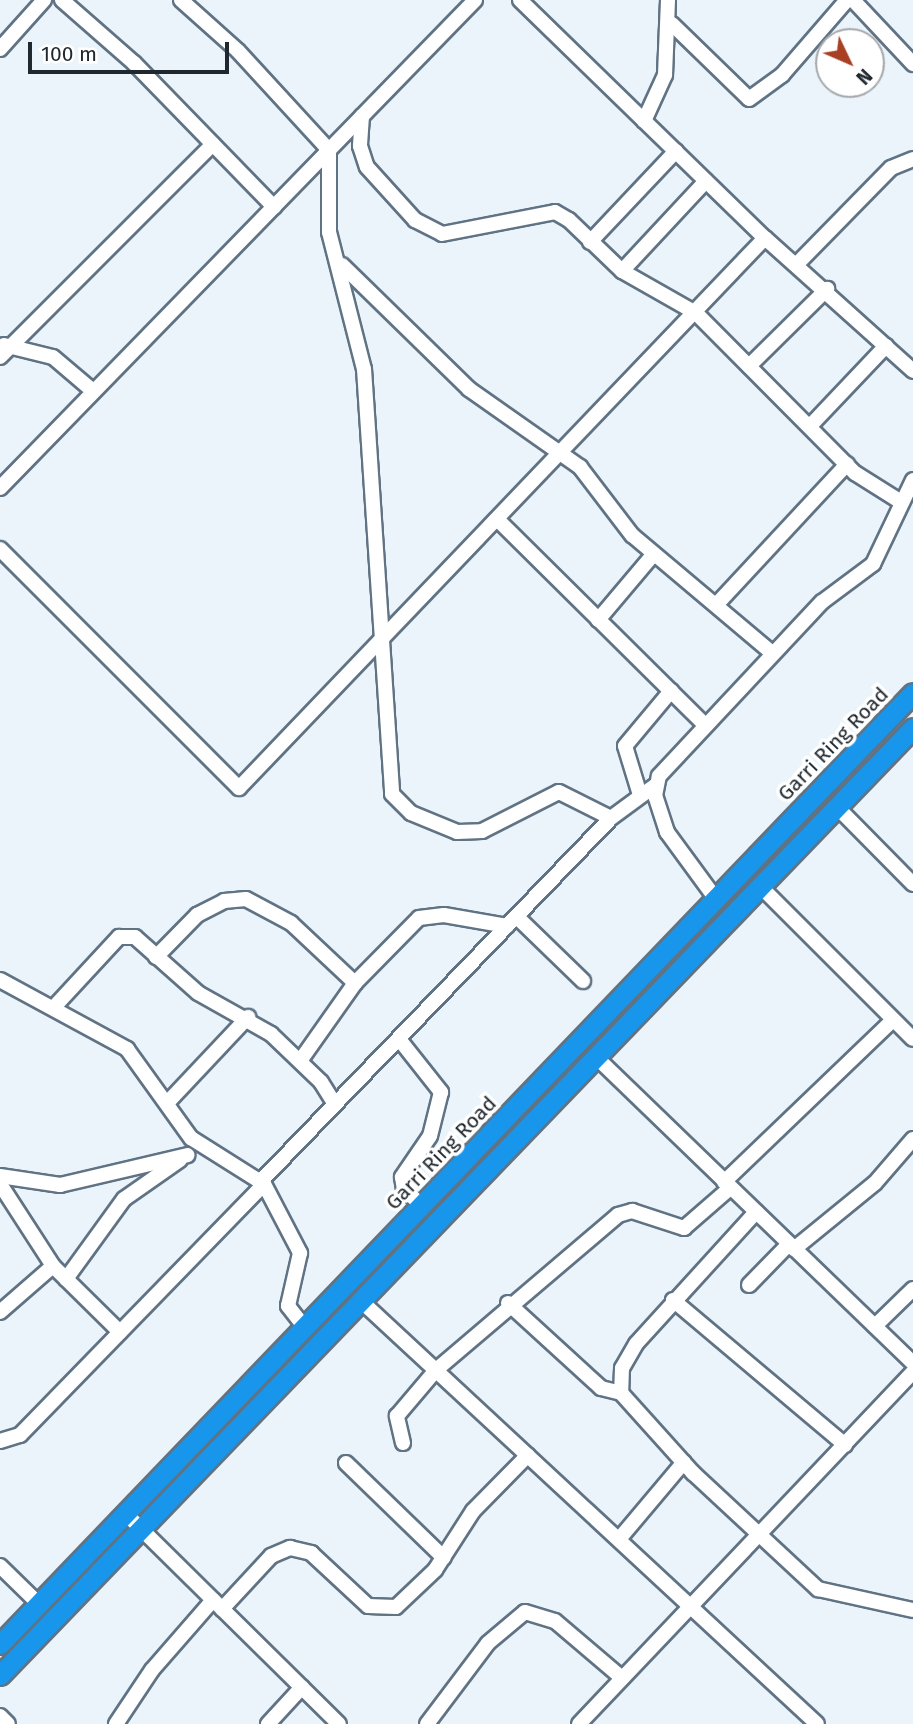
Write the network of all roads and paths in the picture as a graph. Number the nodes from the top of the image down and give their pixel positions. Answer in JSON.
{"nodes":[{"id":1,"x":44,"y":0,"type":"edge"},
{"id":2,"x":62,"y":0,"type":"edge"},
{"id":3,"x":181,"y":0,"type":"edge"},
{"id":4,"x":475,"y":0,"type":"edge"},
{"id":5,"x":520,"y":0,"type":"edge"},
{"id":6,"x":668,"y":0,"type":"edge"},
{"id":7,"x":847,"y":0,"type":"edge"},
{"id":8,"x":853,"y":0,"type":"edge"},
{"id":9,"x":672,"y":24,"type":"junction"},
{"id":10,"x":0,"y":49,"type":"edge"},
{"id":11,"x":913,"y":64,"type":"edge"},
{"id":12,"x":362,"y":116,"type":"junction"},
{"id":13,"x":645,"y":121,"type":"junction"},
{"id":14,"x":213,"y":144,"type":"junction"},
{"id":15,"x":329,"y":150,"type":"junction"},
{"id":16,"x":676,"y":151,"type":"junction"},
{"id":17,"x":913,"y":159,"type":"edge"},
{"id":18,"x":706,"y":181,"type":"junction"},
{"id":19,"x":274,"y":206,"type":"junction"},
{"id":20,"x":765,"y":238,"type":"junction"},
{"id":21,"x":590,"y":242,"type":"junction"},
{"id":22,"x":341,"y":264,"type":"junction"},
{"id":23,"x":797,"y":264,"type":"junction"},
{"id":24,"x":622,"y":271,"type":"junction"},
{"id":25,"x":827,"y":289,"type":"junction"},
{"id":26,"x":696,"y":313,"type":"junction"},
{"id":27,"x":887,"y":346,"type":"junction"},
{"id":28,"x":3,"y":349,"type":"edge"},
{"id":29,"x":749,"y":366,"type":"junction"},
{"id":30,"x":913,"y":371,"type":"edge"},
{"id":31,"x":93,"y":391,"type":"junction"},
{"id":32,"x":811,"y":425,"type":"junction"},
{"id":33,"x":564,"y":454,"type":"junction"},
{"id":34,"x":847,"y":464,"type":"junction"},
{"id":35,"x":913,"y":480,"type":"edge"},
{"id":36,"x":0,"y":488,"type":"edge"},
{"id":37,"x":901,"y":502,"type":"junction"},
{"id":38,"x":500,"y":522,"type":"junction"},
{"id":39,"x":0,"y":549,"type":"edge"},
{"id":40,"x":653,"y":555,"type":"junction"},
{"id":41,"x":717,"y":604,"type":"junction"},
{"id":42,"x":598,"y":620,"type":"junction"},
{"id":43,"x":385,"y":635,"type":"junction"},
{"id":44,"x":772,"y":653,"type":"junction"},
{"id":45,"x":671,"y":691,"type":"junction"},
{"id":46,"x":913,"y":693,"type":"edge"},
{"id":47,"x":704,"y":723,"type":"junction"},
{"id":48,"x":913,"y":728,"type":"edge"},
{"id":49,"x":656,"y":785,"type":"junction"},
{"id":50,"x":640,"y":795,"type":"junction"},
{"id":51,"x":837,"y":807,"type":"junction"},
{"id":52,"x":611,"y":818,"type":"junction"},
{"id":53,"x":913,"y":883,"type":"edge"},
{"id":54,"x":760,"y":886,"type":"junction"},
{"id":55,"x":716,"y":899,"type":"junction"},
{"id":56,"x":512,"y":922,"type":"junction"},
{"id":57,"x":156,"y":957,"type":"junction"},
{"id":58,"x":0,"y":980,"type":"edge"},
{"id":59,"x":583,"y":981,"type":"dead end"},
{"id":60,"x":355,"y":983,"type":"junction"},
{"id":61,"x":56,"y":1005,"type":"junction"},
{"id":62,"x":248,"y":1017,"type":"junction"},
{"id":63,"x":893,"y":1020,"type":"junction"},
{"id":64,"x":399,"y":1039,"type":"junction"},
{"id":65,"x":913,"y":1039,"type":"edge"},
{"id":66,"x":595,"y":1056,"type":"junction"},
{"id":67,"x":300,"y":1061,"type":"junction"},
{"id":68,"x":168,"y":1102,"type":"junction"},
{"id":69,"x":335,"y":1104,"type":"junction"},
{"id":70,"x":913,"y":1139,"type":"edge"},
{"id":71,"x":203,"y":1148,"type":"junction"},
{"id":72,"x":188,"y":1155,"type":"junction"},
{"id":73,"x":0,"y":1176,"type":"edge"},
{"id":74,"x":263,"y":1183,"type":"junction"},
{"id":75,"x":0,"y":1184,"type":"edge"},
{"id":76,"x":727,"y":1185,"type":"junction"},
{"id":77,"x":422,"y":1206,"type":"junction"},
{"id":78,"x":756,"y":1212,"type":"junction"},
{"id":79,"x":791,"y":1246,"type":"junction"},
{"id":80,"x":53,"y":1266,"type":"junction"},
{"id":81,"x":66,"y":1279,"type":"junction"},
{"id":82,"x":749,"y":1285,"type":"dead end"},
{"id":83,"x":913,"y":1289,"type":"edge"},
{"id":84,"x":360,"y":1300,"type":"junction"},
{"id":85,"x":673,"y":1300,"type":"junction"},
{"id":86,"x":508,"y":1303,"type":"junction"},
{"id":87,"x":0,"y":1312,"type":"edge"},
{"id":88,"x":875,"y":1326,"type":"junction"},
{"id":89,"x":305,"y":1328,"type":"junction"},
{"id":90,"x":120,"y":1332,"type":"junction"},
{"id":91,"x":913,"y":1363,"type":"edge"},
{"id":92,"x":436,"y":1370,"type":"junction"},
{"id":93,"x":913,"y":1372,"type":"edge"},
{"id":94,"x":621,"y":1394,"type":"junction"},
{"id":95,"x":0,"y":1441,"type":"edge"},
{"id":96,"x":403,"y":1443,"type":"dead end"},
{"id":97,"x":845,"y":1446,"type":"junction"},
{"id":98,"x":528,"y":1455,"type":"junction"},
{"id":99,"x":684,"y":1462,"type":"junction"},
{"id":100,"x":346,"y":1463,"type":"dead end"},
{"id":101,"x":126,"y":1514,"type":"junction"},
{"id":102,"x":141,"y":1528,"type":"junction"},
{"id":103,"x":763,"y":1535,"type":"junction"},
{"id":104,"x":620,"y":1538,"type":"junction"},
{"id":105,"x":444,"y":1558,"type":"junction"},
{"id":106,"x":0,"y":1566,"type":"edge"},
{"id":107,"x":40,"y":1604,"type":"junction"},
{"id":108,"x":218,"y":1604,"type":"junction"},
{"id":109,"x":692,"y":1606,"type":"junction"},
{"id":110,"x":913,"y":1610,"type":"edge"},
{"id":111,"x":0,"y":1644,"type":"edge"},
{"id":112,"x":0,"y":1675,"type":"edge"},
{"id":113,"x":622,"y":1678,"type":"junction"},
{"id":114,"x":302,"y":1687,"type":"junction"},
{"id":115,"x":0,"y":1716,"type":"edge"},
{"id":116,"x":586,"y":1721,"type":"edge"},
{"id":117,"x":8,"y":1724,"type":"edge"},
{"id":118,"x":116,"y":1724,"type":"edge"},
{"id":119,"x":268,"y":1724,"type":"edge"},
{"id":120,"x":339,"y":1724,"type":"edge"},
{"id":121,"x":427,"y":1724,"type":"edge"},
{"id":122,"x":817,"y":1724,"type":"edge"}],
"edges":[{"from":1,"to":10,"type":"street"},
{"from":2,"to":14,"type":"street"},
{"from":3,"to":15,"type":"street"},
{"from":4,"to":12,"type":"street"},
{"from":5,"to":13,"type":"street"},
{"from":6,"to":9,"type":"street"},
{"from":7,"to":9,"type":"street"},
{"from":8,"to":11,"type":"street"},
{"from":9,"to":13,"type":"street"},
{"from":12,"to":15,"type":"street"},
{"from":12,"to":21,"type":"street"},
{"from":13,"to":16,"type":"street"},
{"from":14,"to":19,"type":"street"},
{"from":14,"to":28,"type":"street"},
{"from":15,"to":19,"type":"street"},
{"from":15,"to":22,"type":"street"},
{"from":16,"to":18,"type":"street"},
{"from":16,"to":21,"type":"street"},
{"from":17,"to":23,"type":"street"},
{"from":18,"to":20,"type":"street"},
{"from":18,"to":24,"type":"street"},
{"from":19,"to":31,"type":"street"},
{"from":20,"to":23,"type":"street"},
{"from":20,"to":26,"type":"street"},
{"from":21,"to":24,"type":"street"},
{"from":22,"to":33,"type":"street"},
{"from":22,"to":43,"type":"street"},
{"from":23,"to":25,"type":"street"},
{"from":24,"to":26,"type":"street"},
{"from":25,"to":27,"type":"street"},
{"from":25,"to":29,"type":"street"},
{"from":26,"to":29,"type":"street"},
{"from":26,"to":33,"type":"street"},
{"from":27,"to":30,"type":"street"},
{"from":27,"to":32,"type":"street"},
{"from":28,"to":31,"type":"street"},
{"from":29,"to":32,"type":"street"},
{"from":31,"to":36,"type":"street"},
{"from":32,"to":34,"type":"street"},
{"from":33,"to":38,"type":"street"},
{"from":33,"to":40,"type":"street"},
{"from":34,"to":37,"type":"street"},
{"from":34,"to":41,"type":"street"},
{"from":35,"to":37,"type":"street"},
{"from":37,"to":44,"type":"street"},
{"from":38,"to":42,"type":"street"},
{"from":38,"to":43,"type":"street"},
{"from":39,"to":43,"type":"street"},
{"from":40,"to":41,"type":"street"},
{"from":40,"to":42,"type":"street"},
{"from":41,"to":44,"type":"street"},
{"from":42,"to":45,"type":"street"},
{"from":43,"to":52,"type":"street"},
{"from":44,"to":47,"type":"street"},
{"from":45,"to":47,"type":"street"},
{"from":45,"to":50,"type":"street"},
{"from":46,"to":55,"type":"highway","name":"Garri Ring Road"},
{"from":47,"to":49,"type":"street"},
{"from":48,"to":51,"type":"highway","name":"Garri Ring Road"},
{"from":49,"to":50,"type":"street"},
{"from":49,"to":55,"type":"street"},
{"from":50,"to":52,"type":"street"},
{"from":51,"to":53,"type":"street"},
{"from":51,"to":54,"type":"highway","name":"Garri Ring Road"},
{"from":52,"to":56,"type":"street"},
{"from":54,"to":63,"type":"street"},
{"from":54,"to":66,"type":"highway","name":"Garri Ring Road"},
{"from":55,"to":77,"type":"highway","name":"Garri Ring Road"},
{"from":56,"to":59,"type":"street"},
{"from":56,"to":60,"type":"street"},
{"from":56,"to":64,"type":"street"},
{"from":57,"to":60,"type":"street"},
{"from":57,"to":61,"type":"street"},
{"from":57,"to":62,"type":"street"},
{"from":58,"to":61,"type":"street"},
{"from":60,"to":67,"type":"street"},
{"from":61,"to":68,"type":"street"},
{"from":62,"to":67,"type":"street"},
{"from":62,"to":68,"type":"street"},
{"from":63,"to":65,"type":"street"},
{"from":63,"to":76,"type":"street"},
{"from":64,"to":69,"type":"street"},
{"from":64,"to":77,"type":"street"},
{"from":66,"to":76,"type":"street"},
{"from":66,"to":84,"type":"highway","name":"Garri Ring Road"},
{"from":67,"to":69,"type":"street"},
{"from":68,"to":71,"type":"street"},
{"from":69,"to":74,"type":"street"},
{"from":70,"to":79,"type":"street"},
{"from":71,"to":72,"type":"street"},
{"from":71,"to":74,"type":"street"},
{"from":72,"to":73,"type":"street"},
{"from":72,"to":81,"type":"street"},
{"from":74,"to":89,"type":"street"},
{"from":74,"to":90,"type":"street"},
{"from":75,"to":80,"type":"street"},
{"from":76,"to":78,"type":"street"},
{"from":76,"to":86,"type":"street"},
{"from":77,"to":89,"type":"highway","name":"Garri Ring Road"},
{"from":78,"to":79,"type":"street"},
{"from":78,"to":85,"type":"street"},
{"from":79,"to":82,"type":"street"},
{"from":79,"to":88,"type":"street"},
{"from":80,"to":81,"type":"street"},
{"from":80,"to":87,"type":"street"},
{"from":81,"to":90,"type":"street"},
{"from":83,"to":88,"type":"street"},
{"from":84,"to":92,"type":"street"},
{"from":84,"to":102,"type":"highway","name":"Garri Ring Road"},
{"from":85,"to":94,"type":"street"},
{"from":85,"to":97,"type":"street"},
{"from":86,"to":92,"type":"street"},
{"from":86,"to":94,"type":"street"},
{"from":88,"to":91,"type":"street"},
{"from":89,"to":101,"type":"highway","name":"Garri Ring Road"},
{"from":90,"to":95,"type":"street"},
{"from":92,"to":96,"type":"street"},
{"from":92,"to":98,"type":"street"},
{"from":93,"to":97,"type":"street"},
{"from":94,"to":99,"type":"street"},
{"from":97,"to":103,"type":"street"},
{"from":98,"to":104,"type":"street"},
{"from":98,"to":105,"type":"street"},
{"from":99,"to":103,"type":"street"},
{"from":99,"to":104,"type":"street"},
{"from":100,"to":105,"type":"street"},
{"from":101,"to":102,"type":"street"},
{"from":101,"to":107,"type":"highway","name":"Garri Ring Road"},
{"from":102,"to":108,"type":"street"},
{"from":102,"to":112,"type":"highway","name":"Garri Ring Road"},
{"from":103,"to":109,"type":"street"},
{"from":103,"to":110,"type":"street"},
{"from":104,"to":109,"type":"street"},
{"from":105,"to":108,"type":"street"},
{"from":106,"to":107,"type":"street"},
{"from":107,"to":111,"type":"highway","name":"Garri Ring Road"},
{"from":108,"to":114,"type":"street"},
{"from":108,"to":118,"type":"street"},
{"from":109,"to":113,"type":"street"},
{"from":109,"to":122,"type":"street"},
{"from":113,"to":116,"type":"street"},
{"from":113,"to":121,"type":"street"},
{"from":114,"to":119,"type":"street"},
{"from":114,"to":120,"type":"street"},
{"from":115,"to":117,"type":"street"}]}
